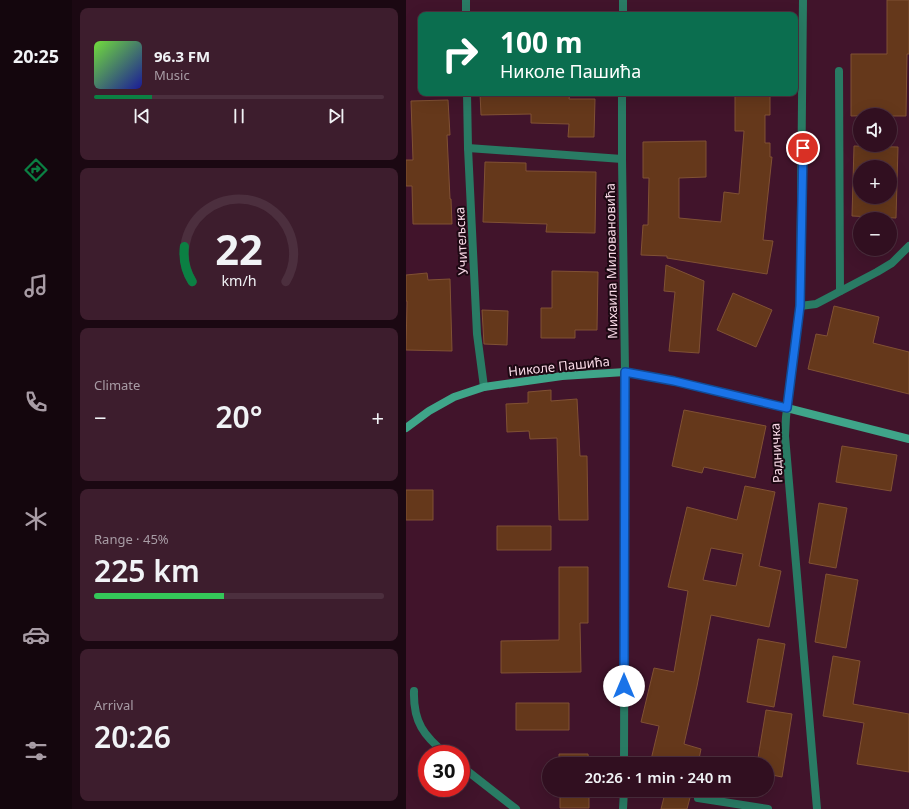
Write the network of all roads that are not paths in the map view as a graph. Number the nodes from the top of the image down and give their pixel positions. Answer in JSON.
{"nodes":[{"id":1,"x":466,"y":0,"type":"edge"},
{"id":2,"x":623,"y":0,"type":"edge"},
{"id":3,"x":803,"y":0,"type":"edge"},
{"id":4,"x":466,"y":12,"type":"edge"},
{"id":5,"x":623,"y":12,"type":"edge"},
{"id":6,"x":839,"y":71,"type":"dead end"},
{"id":7,"x":467,"y":96,"type":"edge"},
{"id":8,"x":622,"y":96,"type":"edge"},
{"id":9,"x":468,"y":148,"type":"junction"},
{"id":10,"x":622,"y":159,"type":"junction"},
{"id":11,"x":909,"y":246,"type":"edge"},
{"id":12,"x":840,"y":291,"type":"junction"},
{"id":13,"x":800,"y":306,"type":"junction"},
{"id":14,"x":625,"y":372,"type":"junction"},
{"id":15,"x":484,"y":387,"type":"junction"},
{"id":16,"x":787,"y":408,"type":"junction"},
{"id":17,"x":406,"y":428,"type":"edge"},
{"id":18,"x":909,"y":439,"type":"edge"},
{"id":19,"x":414,"y":692,"type":"dead end"},
{"id":20,"x":434,"y":745,"type":"edge"},
{"id":21,"x":624,"y":757,"type":"edge"},
{"id":22,"x":470,"y":773,"type":"edge"},
{"id":23,"x":624,"y":797,"type":"edge"},
{"id":24,"x":698,"y":798,"type":"dead end"},
{"id":25,"x":516,"y":809,"type":"edge"},
{"id":26,"x":624,"y":809,"type":"edge"},
{"id":27,"x":768,"y":809,"type":"edge"},
{"id":28,"x":817,"y":809,"type":"edge"}],
"edges":[{"from":1,"to":4,"type":"street"},
{"from":2,"to":5,"type":"street"},
{"from":3,"to":13,"type":"street","name":"Радничка"},
{"from":6,"to":12,"type":"street"},
{"from":7,"to":9,"type":"street","name":"Учитељска"},
{"from":8,"to":10,"type":"street","name":"Михаила Миловановића"},
{"from":9,"to":10,"type":"street"},
{"from":9,"to":15,"type":"street","name":"Учитељска"},
{"from":10,"to":14,"type":"street","name":"Михаила Миловановића"},
{"from":11,"to":12,"type":"street"},
{"from":12,"to":13,"type":"street"},
{"from":13,"to":16,"type":"street","name":"Радничка"},
{"from":14,"to":15,"type":"street","name":"Николе Пашића"},
{"from":14,"to":16,"type":"street","name":"Николе Пашића"},
{"from":14,"to":21,"type":"street","name":"Михаила Миловановића"},
{"from":15,"to":17,"type":"street","name":"Николе Пашића"},
{"from":16,"to":18,"type":"street","name":"Николе Пашића"},
{"from":16,"to":28,"type":"street","name":"Радничка"},
{"from":19,"to":20,"type":"street"},
{"from":22,"to":25,"type":"street"},
{"from":23,"to":26,"type":"street"},
{"from":24,"to":27,"type":"street"}]}
